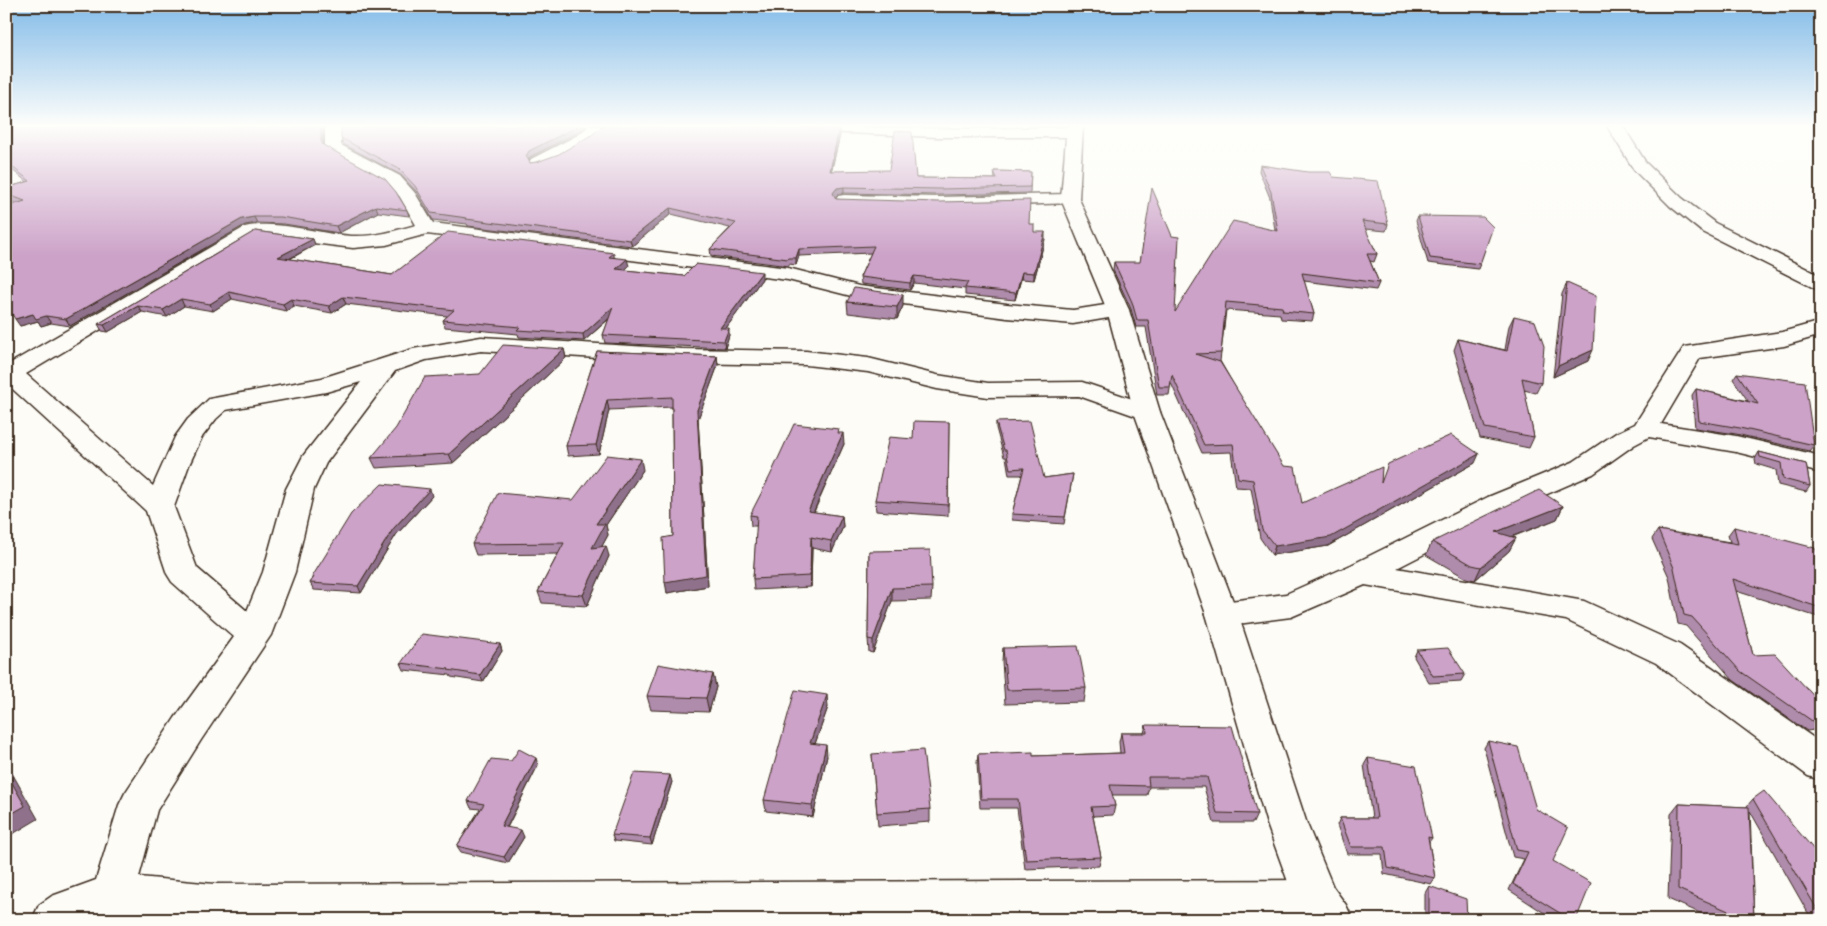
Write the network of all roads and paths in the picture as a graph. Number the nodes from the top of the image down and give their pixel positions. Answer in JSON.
{"nodes":[{"id":1,"x":376,"y":169,"type":"edge"},
{"id":2,"x":1072,"y":169,"type":"edge"},
{"id":3,"x":1643,"y":169,"type":"edge"},
{"id":4,"x":1070,"y":199,"type":"junction"},
{"id":5,"x":844,"y":200,"type":"edge"},
{"id":6,"x":427,"y":228,"type":"junction"},
{"id":7,"x":1821,"y":284,"type":"edge"},
{"id":8,"x":1118,"y":310,"type":"junction"},
{"id":9,"x":1821,"y":328,"type":"edge"},
{"id":10,"x":386,"y":366,"type":"junction"},
{"id":11,"x":8,"y":372,"type":"edge"},
{"id":12,"x":1148,"y":412,"type":"junction"},
{"id":13,"x":1645,"y":429,"type":"junction"},
{"id":14,"x":1821,"y":465,"type":"edge"},
{"id":15,"x":159,"y":506,"type":"junction"},
{"id":16,"x":1362,"y":573,"type":"junction"},
{"id":17,"x":1222,"y":614,"type":"junction"},
{"id":18,"x":254,"y":635,"type":"junction"},
{"id":19,"x":1821,"y":764,"type":"edge"},
{"id":20,"x":113,"y":894,"type":"junction"},
{"id":21,"x":1324,"y":910,"type":"edge"},
{"id":22,"x":54,"y":920,"type":"edge"}],
"edges":[{"from":1,"to":6,"type":"street"},
{"from":2,"to":4,"type":"street"},
{"from":3,"to":7,"type":"street"},
{"from":4,"to":5,"type":"street"},
{"from":4,"to":8,"type":"street"},
{"from":6,"to":8,"type":"street"},
{"from":6,"to":11,"type":"street"},
{"from":8,"to":12,"type":"street"},
{"from":9,"to":13,"type":"street"},
{"from":10,"to":12,"type":"street"},
{"from":10,"to":15,"type":"street"},
{"from":10,"to":18,"type":"street"},
{"from":11,"to":15,"type":"street"},
{"from":12,"to":17,"type":"street"},
{"from":13,"to":14,"type":"street"},
{"from":13,"to":16,"type":"street"},
{"from":15,"to":18,"type":"street"},
{"from":16,"to":17,"type":"street"},
{"from":16,"to":19,"type":"street"},
{"from":17,"to":21,"type":"street"},
{"from":18,"to":20,"type":"street"},
{"from":20,"to":21,"type":"street"},
{"from":20,"to":22,"type":"street"}]}
